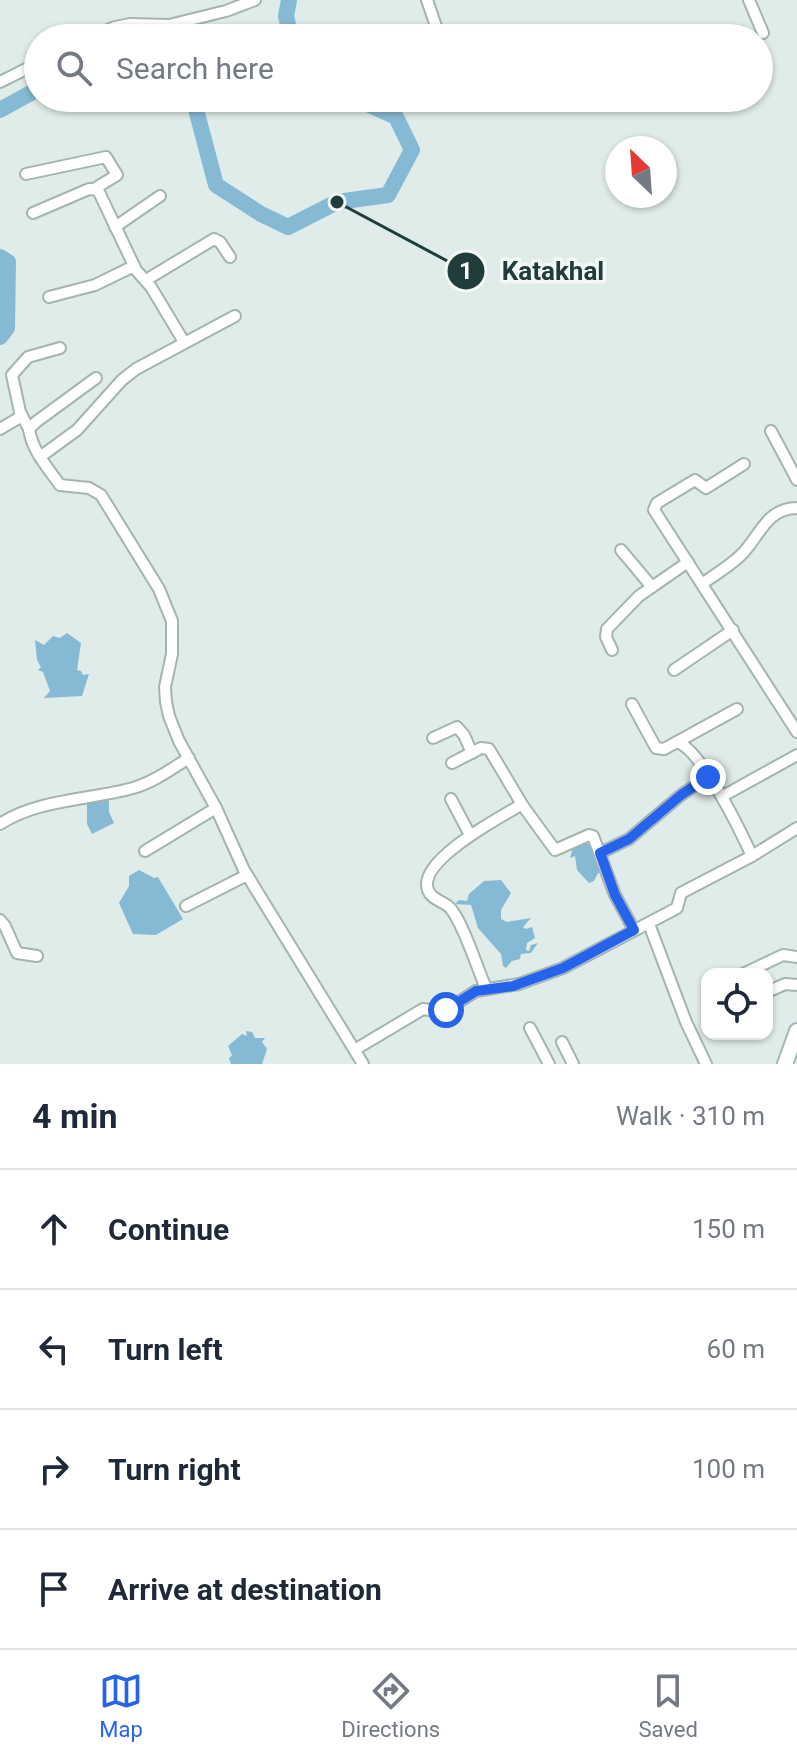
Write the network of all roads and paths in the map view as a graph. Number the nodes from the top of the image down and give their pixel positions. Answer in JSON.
{"nodes":[{"id":1,"x":255,"y":0,"type":"edge"},
{"id":2,"x":427,"y":0,"type":"edge"},
{"id":3,"x":749,"y":0,"type":"edge"},
{"id":4,"x":172,"y":24,"type":"edge"},
{"id":5,"x":435,"y":24,"type":"edge"},
{"id":6,"x":759,"y":24,"type":"edge"},
{"id":7,"x":24,"y":70,"type":"edge"},
{"id":8,"x":0,"y":82,"type":"edge"},
{"id":9,"x":26,"y":174,"type":"dead end"},
{"id":10,"x":94,"y":189,"type":"junction"},
{"id":11,"x":160,"y":196,"type":"dead end"},
{"id":12,"x":33,"y":213,"type":"dead end"},
{"id":13,"x":115,"y":227,"type":"junction"},
{"id":14,"x":230,"y":257,"type":"dead end"},
{"id":15,"x":134,"y":266,"type":"junction"},
{"id":16,"x":146,"y":280,"type":"junction"},
{"id":17,"x":49,"y":297,"type":"dead end"},
{"id":18,"x":235,"y":316,"type":"dead end"},
{"id":19,"x":184,"y":342,"type":"junction"},
{"id":20,"x":60,"y":348,"type":"dead end"},
{"id":21,"x":96,"y":378,"type":"dead end"},
{"id":22,"x":22,"y":416,"type":"junction"},
{"id":23,"x":0,"y":429,"type":"edge"},
{"id":24,"x":29,"y":429,"type":"junction"},
{"id":25,"x":771,"y":431,"type":"dead end"},
{"id":26,"x":40,"y":457,"type":"junction"},
{"id":27,"x":744,"y":464,"type":"dead end"},
{"id":28,"x":797,"y":480,"type":"edge"},
{"id":29,"x":797,"y":508,"type":"edge"},
{"id":30,"x":621,"y":550,"type":"dead end"},
{"id":31,"x":688,"y":562,"type":"junction"},
{"id":32,"x":703,"y":583,"type":"junction"},
{"id":33,"x":652,"y":587,"type":"junction"},
{"id":34,"x":733,"y":630,"type":"junction"},
{"id":35,"x":612,"y":650,"type":"dead end"},
{"id":36,"x":674,"y":670,"type":"dead end"},
{"id":37,"x":632,"y":704,"type":"dead end"},
{"id":38,"x":737,"y":709,"type":"dead end"},
{"id":39,"x":797,"y":732,"type":"edge"},
{"id":40,"x":433,"y":738,"type":"dead end"},
{"id":41,"x":677,"y":742,"type":"junction"},
{"id":42,"x":472,"y":753,"type":"junction"},
{"id":43,"x":797,"y":755,"type":"edge"},
{"id":44,"x":189,"y":758,"type":"junction"},
{"id":45,"x":452,"y":763,"type":"dead end"},
{"id":46,"x":708,"y":777,"type":"junction"},
{"id":47,"x":723,"y":796,"type":"junction"},
{"id":48,"x":451,"y":799,"type":"dead end"},
{"id":49,"x":523,"y":806,"type":"junction"},
{"id":50,"x":216,"y":808,"type":"junction"},
{"id":51,"x":0,"y":823,"type":"edge"},
{"id":52,"x":797,"y":828,"type":"edge"},
{"id":53,"x":470,"y":835,"type":"junction"},
{"id":54,"x":145,"y":851,"type":"dead end"},
{"id":55,"x":600,"y":853,"type":"junction"},
{"id":56,"x":752,"y":856,"type":"junction"},
{"id":57,"x":247,"y":875,"type":"junction"},
{"id":58,"x":186,"y":906,"type":"dead end"},
{"id":59,"x":0,"y":920,"type":"edge"},
{"id":60,"x":649,"y":924,"type":"junction"},
{"id":61,"x":634,"y":930,"type":"junction"},
{"id":62,"x":37,"y":956,"type":"dead end"},
{"id":63,"x":797,"y":957,"type":"edge"},
{"id":64,"x":756,"y":968,"type":"edge"},
{"id":65,"x":794,"y":984,"type":"edge"},
{"id":66,"x":486,"y":988,"type":"junction"},
{"id":67,"x":773,"y":990,"type":"edge"},
{"id":68,"x":530,"y":1028,"type":"dead end"},
{"id":69,"x":797,"y":1031,"type":"edge"},
{"id":70,"x":562,"y":1042,"type":"dead end"},
{"id":71,"x":356,"y":1049,"type":"junction"},
{"id":72,"x":363,"y":1064,"type":"edge"},
{"id":73,"x":549,"y":1064,"type":"edge"},
{"id":74,"x":573,"y":1064,"type":"edge"},
{"id":75,"x":706,"y":1064,"type":"edge"},
{"id":76,"x":785,"y":1064,"type":"edge"}],
"edges":[{"from":1,"to":4,"type":"street"},
{"from":2,"to":5,"type":"street"},
{"from":3,"to":6,"type":"street"},
{"from":7,"to":8,"type":"street"},
{"from":9,"to":10,"type":"street"},
{"from":10,"to":12,"type":"street"},
{"from":10,"to":13,"type":"street"},
{"from":11,"to":13,"type":"street"},
{"from":13,"to":15,"type":"street"},
{"from":14,"to":16,"type":"street"},
{"from":15,"to":16,"type":"street"},
{"from":15,"to":17,"type":"street"},
{"from":16,"to":19,"type":"street"},
{"from":18,"to":19,"type":"street"},
{"from":19,"to":26,"type":"street"},
{"from":20,"to":22,"type":"street"},
{"from":21,"to":24,"type":"street"},
{"from":22,"to":23,"type":"street"},
{"from":22,"to":24,"type":"street"},
{"from":24,"to":26,"type":"street"},
{"from":25,"to":28,"type":"street"},
{"from":26,"to":44,"type":"street"},
{"from":27,"to":31,"type":"street"},
{"from":29,"to":32,"type":"street"},
{"from":30,"to":33,"type":"street"},
{"from":31,"to":32,"type":"street"},
{"from":31,"to":33,"type":"street"},
{"from":32,"to":34,"type":"street"},
{"from":33,"to":35,"type":"street"},
{"from":34,"to":36,"type":"street"},
{"from":34,"to":39,"type":"street"},
{"from":37,"to":41,"type":"street"},
{"from":38,"to":41,"type":"street"},
{"from":40,"to":42,"type":"street"},
{"from":41,"to":46,"type":"street"},
{"from":42,"to":45,"type":"street"},
{"from":42,"to":49,"type":"street"},
{"from":43,"to":47,"type":"street"},
{"from":44,"to":50,"type":"street"},
{"from":44,"to":51,"type":"street"},
{"from":46,"to":47,"type":"street"},
{"from":46,"to":55,"type":"street"},
{"from":47,"to":56,"type":"street"},
{"from":48,"to":53,"type":"street"},
{"from":49,"to":53,"type":"street"},
{"from":49,"to":55,"type":"street"},
{"from":50,"to":54,"type":"street"},
{"from":50,"to":57,"type":"street"},
{"from":52,"to":56,"type":"street"},
{"from":53,"to":66,"type":"street"},
{"from":55,"to":61,"type":"street"},
{"from":56,"to":60,"type":"street"},
{"from":57,"to":58,"type":"street"},
{"from":57,"to":71,"type":"street"},
{"from":59,"to":62,"type":"street"},
{"from":60,"to":61,"type":"street"},
{"from":60,"to":75,"type":"street"},
{"from":61,"to":66,"type":"street"},
{"from":63,"to":64,"type":"street"},
{"from":65,"to":67,"type":"street"},
{"from":66,"to":71,"type":"street"},
{"from":68,"to":73,"type":"street"},
{"from":69,"to":76,"type":"street"},
{"from":70,"to":74,"type":"street"},
{"from":71,"to":72,"type":"street"}]}
